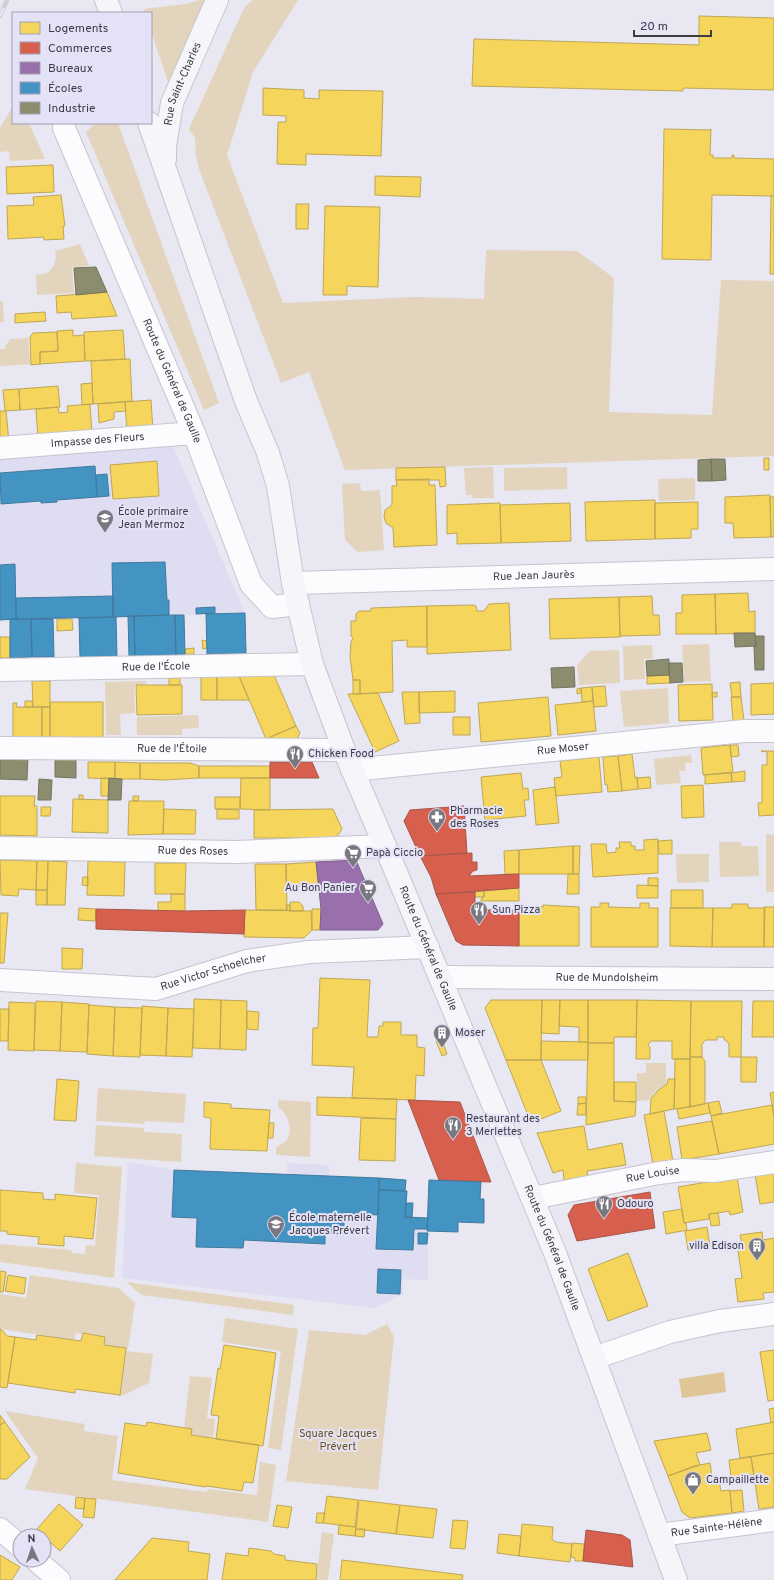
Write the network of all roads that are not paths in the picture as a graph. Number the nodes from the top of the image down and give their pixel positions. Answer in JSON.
{"nodes":[{"id":1,"x":106,"y":0,"type":"edge"},
{"id":2,"x":217,"y":0,"type":"edge"},
{"id":3,"x":110,"y":12,"type":"edge"},
{"id":4,"x":149,"y":124,"type":"edge"},
{"id":5,"x":64,"y":128,"type":"dead end"},
{"id":6,"x":165,"y":172,"type":"junction"},
{"id":7,"x":194,"y":433,"type":"junction"},
{"id":8,"x":0,"y":448,"type":"edge"},
{"id":9,"x":774,"y":569,"type":"edge"},
{"id":10,"x":296,"y":594,"type":"junction"},
{"id":11,"x":312,"y":664,"type":"junction"},
{"id":12,"x":0,"y":670,"type":"edge"},
{"id":13,"x":774,"y":731,"type":"edge"},
{"id":14,"x":0,"y":748,"type":"edge"},
{"id":15,"x":344,"y":750,"type":"junction"},
{"id":16,"x":352,"y":770,"type":"junction"},
{"id":17,"x":386,"y":846,"type":"junction"},
{"id":18,"x":0,"y":848,"type":"edge"},
{"id":19,"x":428,"y":947,"type":"junction"},
{"id":20,"x":440,"y":976,"type":"junction"},
{"id":21,"x":774,"y":978,"type":"edge"},
{"id":22,"x":0,"y":980,"type":"edge"},
{"id":23,"x":774,"y":1162,"type":"edge"},
{"id":24,"x":533,"y":1198,"type":"junction"},
{"id":25,"x":774,"y":1314,"type":"edge"},
{"id":26,"x":594,"y":1358,"type":"junction"},
{"id":27,"x":774,"y":1520,"type":"edge"},
{"id":28,"x":0,"y":1529,"type":"edge"},
{"id":29,"x":659,"y":1535,"type":"junction"},
{"id":30,"x":12,"y":1539,"type":"edge"},
{"id":31,"x":45,"y":1568,"type":"edge"},
{"id":32,"x":59,"y":1580,"type":"edge"},
{"id":33,"x":676,"y":1580,"type":"edge"}],
"edges":[{"from":1,"to":3,"type":"main road"},
{"from":2,"to":6,"type":"main road","name":"Rue Saint-Charles"},
{"from":4,"to":6,"type":"main road","name":"Route du Général de Gaulle"},
{"from":5,"to":7,"type":"street","name":"Route du Général de Gaulle"},
{"from":6,"to":10,"type":"main road","name":"Route du Général de Gaulle"},
{"from":7,"to":8,"type":"street","name":"Impasse des Fleurs"},
{"from":7,"to":10,"type":"street","name":"Route du Général de Gaulle"},
{"from":9,"to":10,"type":"street","name":"Rue Jean Jaurès"},
{"from":10,"to":11,"type":"main road","name":"Route du Général de Gaulle"},
{"from":11,"to":12,"type":"street","name":"Rue de l'École"},
{"from":11,"to":15,"type":"main road","name":"Route du Général de Gaulle"},
{"from":13,"to":16,"type":"street","name":"Rue Moser"},
{"from":14,"to":15,"type":"street","name":"Rue de l'Étoile"},
{"from":15,"to":16,"type":"main road","name":"Route du Général de Gaulle"},
{"from":16,"to":17,"type":"main road","name":"Route du Général de Gaulle"},
{"from":17,"to":18,"type":"street","name":"Rue des Roses"},
{"from":17,"to":19,"type":"main road","name":"Route du Général de Gaulle"},
{"from":19,"to":20,"type":"main road","name":"Route du Général de Gaulle"},
{"from":19,"to":22,"type":"street","name":"Rue Victor Schoelcher"},
{"from":20,"to":21,"type":"street","name":"Rue de Mundolsheim"},
{"from":20,"to":24,"type":"main road","name":"Route du Général de Gaulle"},
{"from":23,"to":24,"type":"street","name":"Rue Louise"},
{"from":24,"to":26,"type":"main road","name":"Route du Général de Gaulle"},
{"from":25,"to":26,"type":"street"},
{"from":26,"to":29,"type":"main road","name":"Route du Général de Gaulle"},
{"from":27,"to":29,"type":"street","name":"Rue Sainte-Hélène"},
{"from":28,"to":30,"type":"street"},
{"from":29,"to":33,"type":"main road","name":"Route du Général de Gaulle"},
{"from":31,"to":32,"type":"street"}]}
